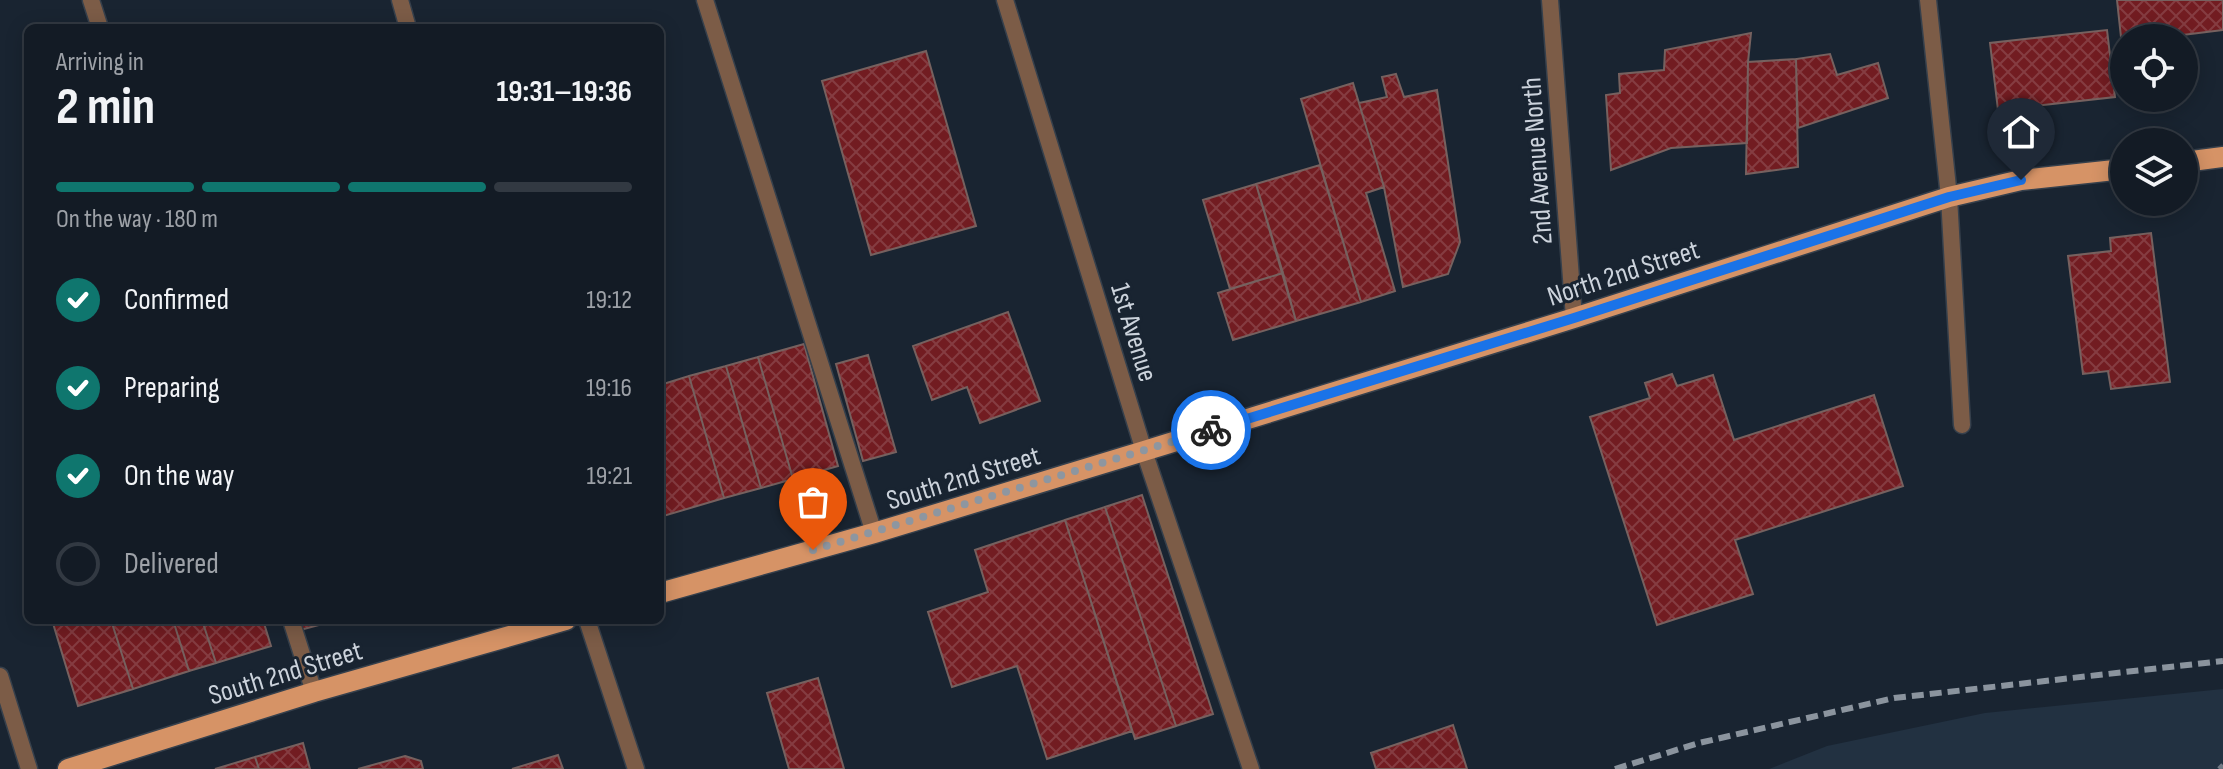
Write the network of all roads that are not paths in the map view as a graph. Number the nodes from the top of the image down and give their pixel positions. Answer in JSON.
{"nodes":[{"id":1,"x":91,"y":0,"type":"edge"},
{"id":2,"x":400,"y":0,"type":"edge"},
{"id":3,"x":705,"y":0,"type":"edge"},
{"id":4,"x":1005,"y":0,"type":"edge"},
{"id":5,"x":1550,"y":0,"type":"edge"},
{"id":6,"x":1928,"y":0,"type":"edge"},
{"id":7,"x":99,"y":24,"type":"edge"},
{"id":8,"x":407,"y":24,"type":"edge"},
{"id":9,"x":2223,"y":157,"type":"edge"},
{"id":10,"x":2198,"y":160,"type":"edge"},
{"id":11,"x":2110,"y":170,"type":"edge"},
{"id":12,"x":1949,"y":197,"type":"junction"},
{"id":13,"x":1574,"y":318,"type":"junction"},
{"id":14,"x":1962,"y":425,"type":"dead end"},
{"id":15,"x":1144,"y":451,"type":"junction"},
{"id":16,"x":874,"y":533,"type":"junction"},
{"id":17,"x":664,"y":592,"type":"edge"},
{"id":18,"x":292,"y":624,"type":"edge"},
{"id":19,"x":552,"y":624,"type":"edge"},
{"id":20,"x":588,"y":624,"type":"edge"},
{"id":21,"x":0,"y":676,"type":"edge"},
{"id":22,"x":314,"y":692,"type":"junction"},
{"id":23,"x":29,"y":769,"type":"edge"},
{"id":24,"x":68,"y":769,"type":"edge"},
{"id":25,"x":636,"y":769,"type":"edge"},
{"id":26,"x":1251,"y":769,"type":"edge"}],
"edges":[{"from":1,"to":7,"type":"street"},
{"from":2,"to":8,"type":"street"},
{"from":3,"to":16,"type":"street"},
{"from":4,"to":15,"type":"street","name":"1st Avenue"},
{"from":5,"to":13,"type":"street","name":"2nd Avenue North"},
{"from":6,"to":12,"type":"street"},
{"from":9,"to":10,"type":"main road"},
{"from":11,"to":12,"type":"main road","name":"North 2nd Street"},
{"from":12,"to":13,"type":"main road","name":"North 2nd Street"},
{"from":12,"to":14,"type":"street"},
{"from":13,"to":15,"type":"main road","name":"North 2nd Street"},
{"from":15,"to":16,"type":"main road","name":"South 2nd Street"},
{"from":15,"to":26,"type":"street","name":"1st Avenue"},
{"from":16,"to":17,"type":"main road","name":"South 2nd Street"},
{"from":18,"to":22,"type":"street"},
{"from":19,"to":22,"type":"main road","name":"South 2nd Street"},
{"from":20,"to":25,"type":"street"},
{"from":21,"to":23,"type":"street"},
{"from":22,"to":24,"type":"main road","name":"South 2nd Street"}]}
